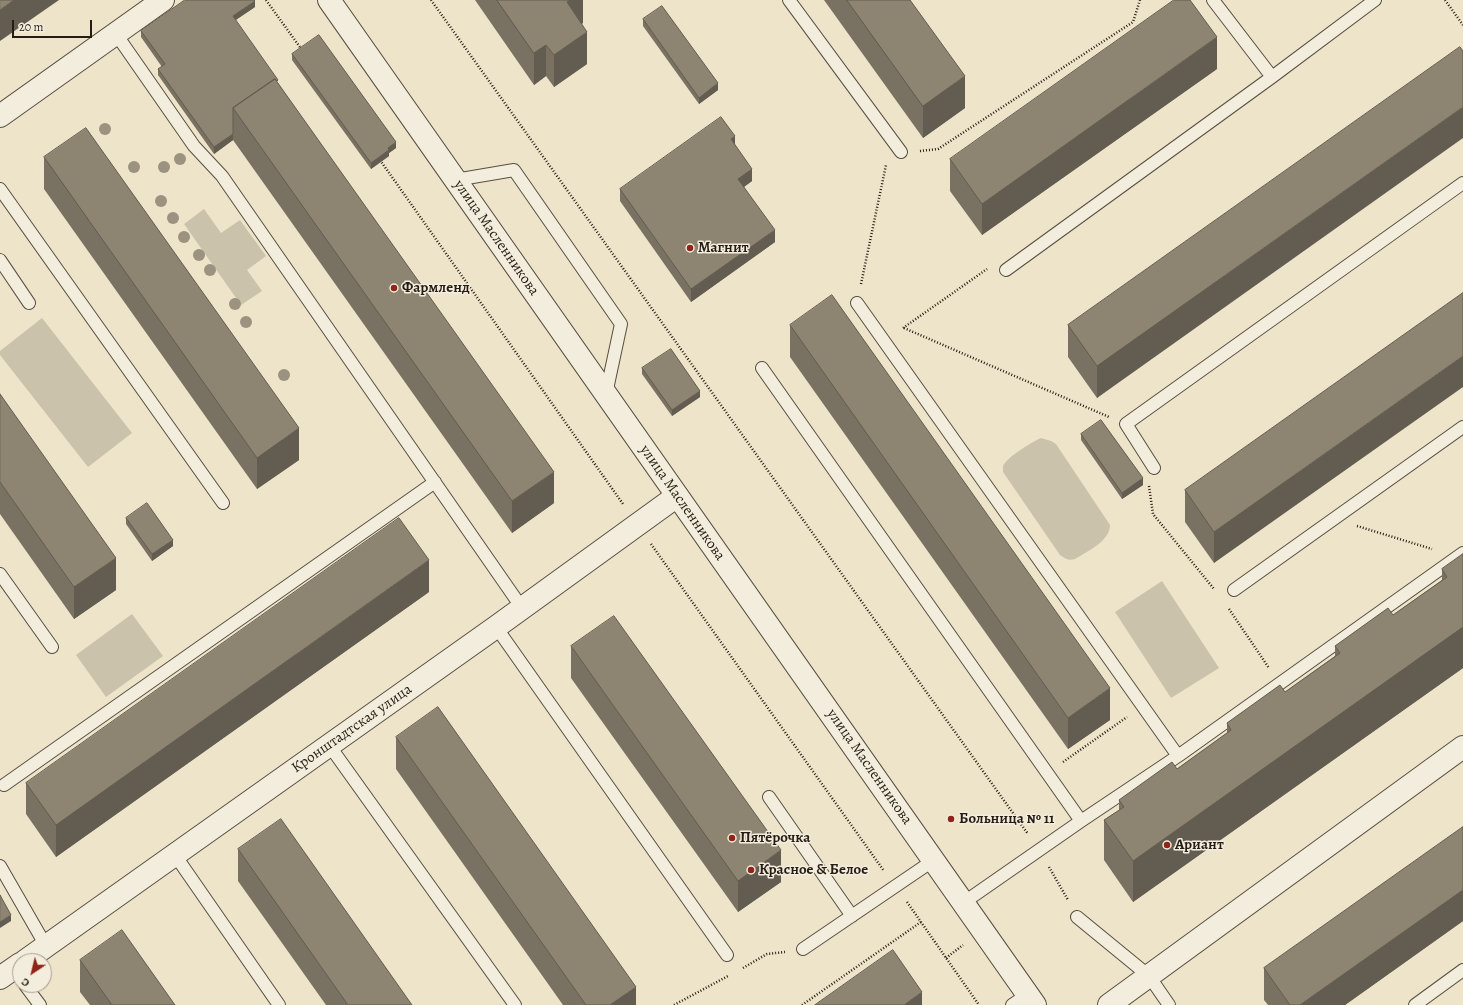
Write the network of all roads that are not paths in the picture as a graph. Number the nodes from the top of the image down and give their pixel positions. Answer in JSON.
{"nodes":[{"id":1,"x":163,"y":0,"type":"edge"},
{"id":2,"x":329,"y":0,"type":"edge"},
{"id":3,"x":789,"y":0,"type":"edge"},
{"id":4,"x":1213,"y":0,"type":"edge"},
{"id":5,"x":1375,"y":0,"type":"edge"},
{"id":6,"x":116,"y":34,"type":"junction"},
{"id":7,"x":1272,"y":76,"type":"junction"},
{"id":8,"x":0,"y":116,"type":"edge"},
{"id":9,"x":901,"y":152,"type":"road end"},
{"id":10,"x":455,"y":180,"type":"junction"},
{"id":11,"x":1463,"y":183,"type":"edge"},
{"id":12,"x":2,"y":195,"type":"edge"},
{"id":13,"x":0,"y":260,"type":"edge"},
{"id":14,"x":1006,"y":270,"type":"road end"},
{"id":15,"x":858,"y":302,"type":"road end"},
{"id":16,"x":29,"y":303,"type":"dead end"},
{"id":17,"x":762,"y":368,"type":"dead end"},
{"id":18,"x":606,"y":394,"type":"junction"},
{"id":19,"x":1462,"y":431,"type":"edge"},
{"id":20,"x":1154,"y":468,"type":"road end"},
{"id":21,"x":435,"y":482,"type":"junction"},
{"id":22,"x":678,"y":496,"type":"junction"},
{"id":23,"x":223,"y":503,"type":"dead end"},
{"id":24,"x":1460,"y":555,"type":"edge"},
{"id":25,"x":0,"y":574,"type":"edge"},
{"id":26,"x":1234,"y":590,"type":"dead end"},
{"id":27,"x":522,"y":608,"type":"junction"},
{"id":28,"x":496,"y":627,"type":"junction"},
{"id":29,"x":52,"y":647,"type":"dead end"},
{"id":30,"x":329,"y":745,"type":"junction"},
{"id":31,"x":1463,"y":747,"type":"edge"},
{"id":32,"x":1178,"y":756,"type":"junction"},
{"id":33,"x":4,"y":785,"type":"dead end"},
{"id":34,"x":769,"y":797,"type":"dead end"},
{"id":35,"x":1081,"y":821,"type":"junction"},
{"id":36,"x":175,"y":855,"type":"junction"},
{"id":37,"x":934,"y":860,"type":"junction"},
{"id":38,"x":0,"y":866,"type":"edge"},
{"id":39,"x":963,"y":902,"type":"junction"},
{"id":40,"x":852,"y":916,"type":"junction"},
{"id":41,"x":1077,"y":917,"type":"road end"},
{"id":42,"x":46,"y":946,"type":"junction"},
{"id":43,"x":803,"y":949,"type":"dead end"},
{"id":44,"x":38,"y":953,"type":"edge"},
{"id":45,"x":727,"y":956,"type":"dead end"},
{"id":46,"x":1463,"y":970,"type":"edge"},
{"id":47,"x":1149,"y":976,"type":"junction"},
{"id":48,"x":32,"y":993,"type":"edge"},
{"id":49,"x":1025,"y":1001,"type":"edge"},
{"id":50,"x":40,"y":1005,"type":"edge"},
{"id":51,"x":279,"y":1005,"type":"edge"},
{"id":52,"x":515,"y":1005,"type":"edge"},
{"id":53,"x":1110,"y":1005,"type":"edge"},
{"id":54,"x":1169,"y":1005,"type":"edge"},
{"id":55,"x":1415,"y":1005,"type":"edge"}],
"edges":[{"from":1,"to":6,"type":"street"},
{"from":2,"to":10,"type":"street","name":"улица Масленникова"},
{"from":3,"to":9,"type":"lane"},
{"from":4,"to":7,"type":"lane"},
{"from":5,"to":7,"type":"lane"},
{"from":6,"to":8,"type":"street"},
{"from":6,"to":21,"type":"lane"},
{"from":7,"to":14,"type":"lane"},
{"from":10,"to":18,"type":"street","name":"улица Масленникова"},
{"from":10,"to":18,"type":"lane"},
{"from":11,"to":20,"type":"lane"},
{"from":12,"to":23,"type":"lane"},
{"from":13,"to":16,"type":"lane"},
{"from":15,"to":32,"type":"lane"},
{"from":17,"to":35,"type":"lane"},
{"from":18,"to":22,"type":"street","name":"улица Масленникова"},
{"from":19,"to":26,"type":"lane"},
{"from":21,"to":27,"type":"lane"},
{"from":21,"to":33,"type":"lane"},
{"from":22,"to":27,"type":"street","name":"Кронштадтская улица"},
{"from":22,"to":37,"type":"street","name":"улица Масленникова"},
{"from":24,"to":32,"type":"lane"},
{"from":25,"to":29,"type":"lane"},
{"from":27,"to":28,"type":"street","name":"Кронштадтская улица"},
{"from":28,"to":30,"type":"street","name":"Кронштадтская улица"},
{"from":28,"to":45,"type":"lane"},
{"from":30,"to":36,"type":"street","name":"Кронштадтская улица"},
{"from":30,"to":52,"type":"lane"},
{"from":31,"to":47,"type":"street"},
{"from":32,"to":35,"type":"lane"},
{"from":34,"to":40,"type":"lane"},
{"from":35,"to":39,"type":"lane"},
{"from":36,"to":42,"type":"street","name":"Кронштадтская улица"},
{"from":36,"to":51,"type":"lane"},
{"from":37,"to":39,"type":"street","name":"улица Масленникова"},
{"from":37,"to":40,"type":"lane"},
{"from":38,"to":42,"type":"lane"},
{"from":39,"to":49,"type":"street","name":"улица Масленникова"},
{"from":40,"to":43,"type":"lane"},
{"from":41,"to":47,"type":"lane"},
{"from":42,"to":44,"type":"street","name":"Кронштадтская улица"},
{"from":46,"to":55,"type":"lane"},
{"from":47,"to":53,"type":"street"},
{"from":47,"to":54,"type":"lane"},
{"from":48,"to":50,"type":"lane"}]}
